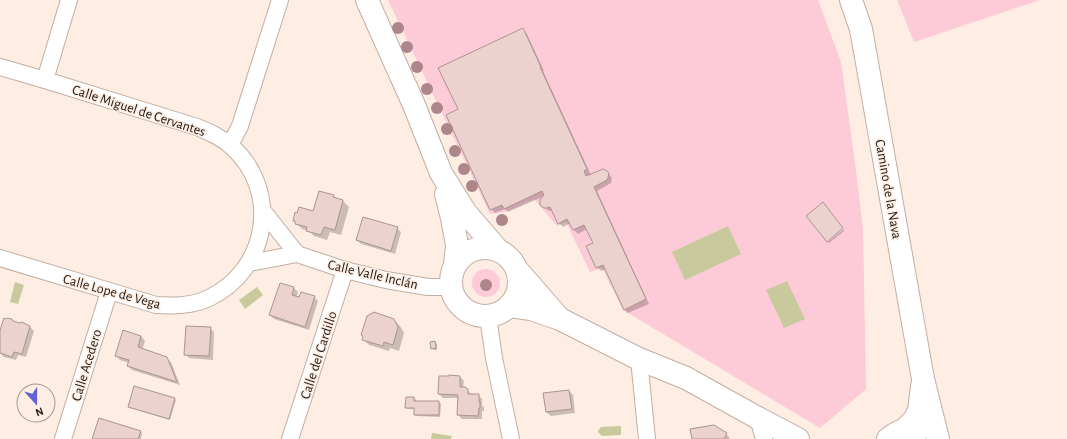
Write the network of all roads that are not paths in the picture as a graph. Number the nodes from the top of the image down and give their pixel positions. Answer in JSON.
{"nodes":[{"id":1,"x":69,"y":0,"type":"edge"},
{"id":2,"x":280,"y":0,"type":"edge"},
{"id":3,"x":367,"y":0,"type":"edge"},
{"id":4,"x":851,"y":0,"type":"edge"},
{"id":5,"x":0,"y":67,"type":"edge"},
{"id":6,"x":45,"y":80,"type":"junction"},
{"id":7,"x":230,"y":145,"type":"junction"},
{"id":8,"x":441,"y":173,"type":"junction"},
{"id":9,"x":263,"y":211,"type":"junction"},
{"id":10,"x":262,"y":230,"type":"joint"},
{"id":11,"x":497,"y":249,"type":"junction"},
{"id":12,"x":297,"y":254,"type":"junction"},
{"id":13,"x":0,"y":258,"type":"edge"},
{"id":14,"x":249,"y":263,"type":"junction"},
{"id":15,"x":455,"y":265,"type":"junction"},
{"id":16,"x":345,"y":270,"type":"junction"},
{"id":17,"x":519,"y":272,"type":"junction"},
{"id":18,"x":451,"y":287,"type":"junction"},
{"id":19,"x":109,"y":292,"type":"junction"},
{"id":20,"x":510,"y":306,"type":"junction"},
{"id":21,"x":488,"y":317,"type":"junction"},
{"id":22,"x":560,"y":319,"type":"junction"},
{"id":23,"x":639,"y":359,"type":"junction"},
{"id":24,"x":923,"y":379,"type":"junction"},
{"id":25,"x":758,"y":418,"type":"junction"},
{"id":26,"x":896,"y":435,"type":"edge"},
{"id":27,"x":63,"y":439,"type":"edge"},
{"id":28,"x":290,"y":439,"type":"edge"},
{"id":29,"x":511,"y":439,"type":"edge"},
{"id":30,"x":647,"y":439,"type":"edge"},
{"id":31,"x":764,"y":439,"type":"edge"},
{"id":32,"x":798,"y":439,"type":"edge"},
{"id":33,"x":937,"y":439,"type":"edge"}],
"edges":[{"from":1,"to":6,"type":"street"},
{"from":2,"to":7,"type":"street"},
{"from":3,"to":8,"type":"street"},
{"from":4,"to":24,"type":"street","name":"Camino de la Nava"},
{"from":5,"to":6,"type":"street","name":"Calle Miguel de Cervantes"},
{"from":6,"to":7,"type":"street","name":"Calle Miguel de Cervantes"},
{"from":7,"to":9,"type":"street","name":"Calle Miguel de Cervantes"},
{"from":8,"to":11,"type":"street"},
{"from":8,"to":15,"type":"street"},
{"from":9,"to":10,"type":"street","name":"Calle Miguel de Cervantes"},
{"from":9,"to":12,"type":"street"},
{"from":10,"to":14,"type":"street","name":"Calle Lope de Vega"},
{"from":11,"to":15,"type":"street"},
{"from":11,"to":17,"type":"street"},
{"from":12,"to":14,"type":"street","name":"Calle Valle Inclán"},
{"from":12,"to":16,"type":"street","name":"Calle Valle Inclán"},
{"from":13,"to":19,"type":"street","name":"Calle Lope de Vega"},
{"from":14,"to":19,"type":"street","name":"Calle Lope de Vega"},
{"from":15,"to":18,"type":"street"},
{"from":16,"to":18,"type":"street","name":"Calle Valle Inclán"},
{"from":16,"to":28,"type":"street","name":"Calle del Cardillo"},
{"from":17,"to":20,"type":"street"},
{"from":17,"to":22,"type":"street"},
{"from":18,"to":21,"type":"street"},
{"from":19,"to":27,"type":"street","name":"Calle Acedero"},
{"from":20,"to":21,"type":"street"},
{"from":20,"to":22,"type":"street"},
{"from":21,"to":29,"type":"street"},
{"from":22,"to":23,"type":"street"},
{"from":23,"to":25,"type":"street"},
{"from":23,"to":30,"type":"street"},
{"from":24,"to":26,"type":"street","name":"Camino de la Nava"},
{"from":24,"to":33,"type":"street","name":"Camino de la Nava"},
{"from":25,"to":31,"type":"street"},
{"from":25,"to":32,"type":"street"},
{"from":26,"to":33,"type":"street"}]}
